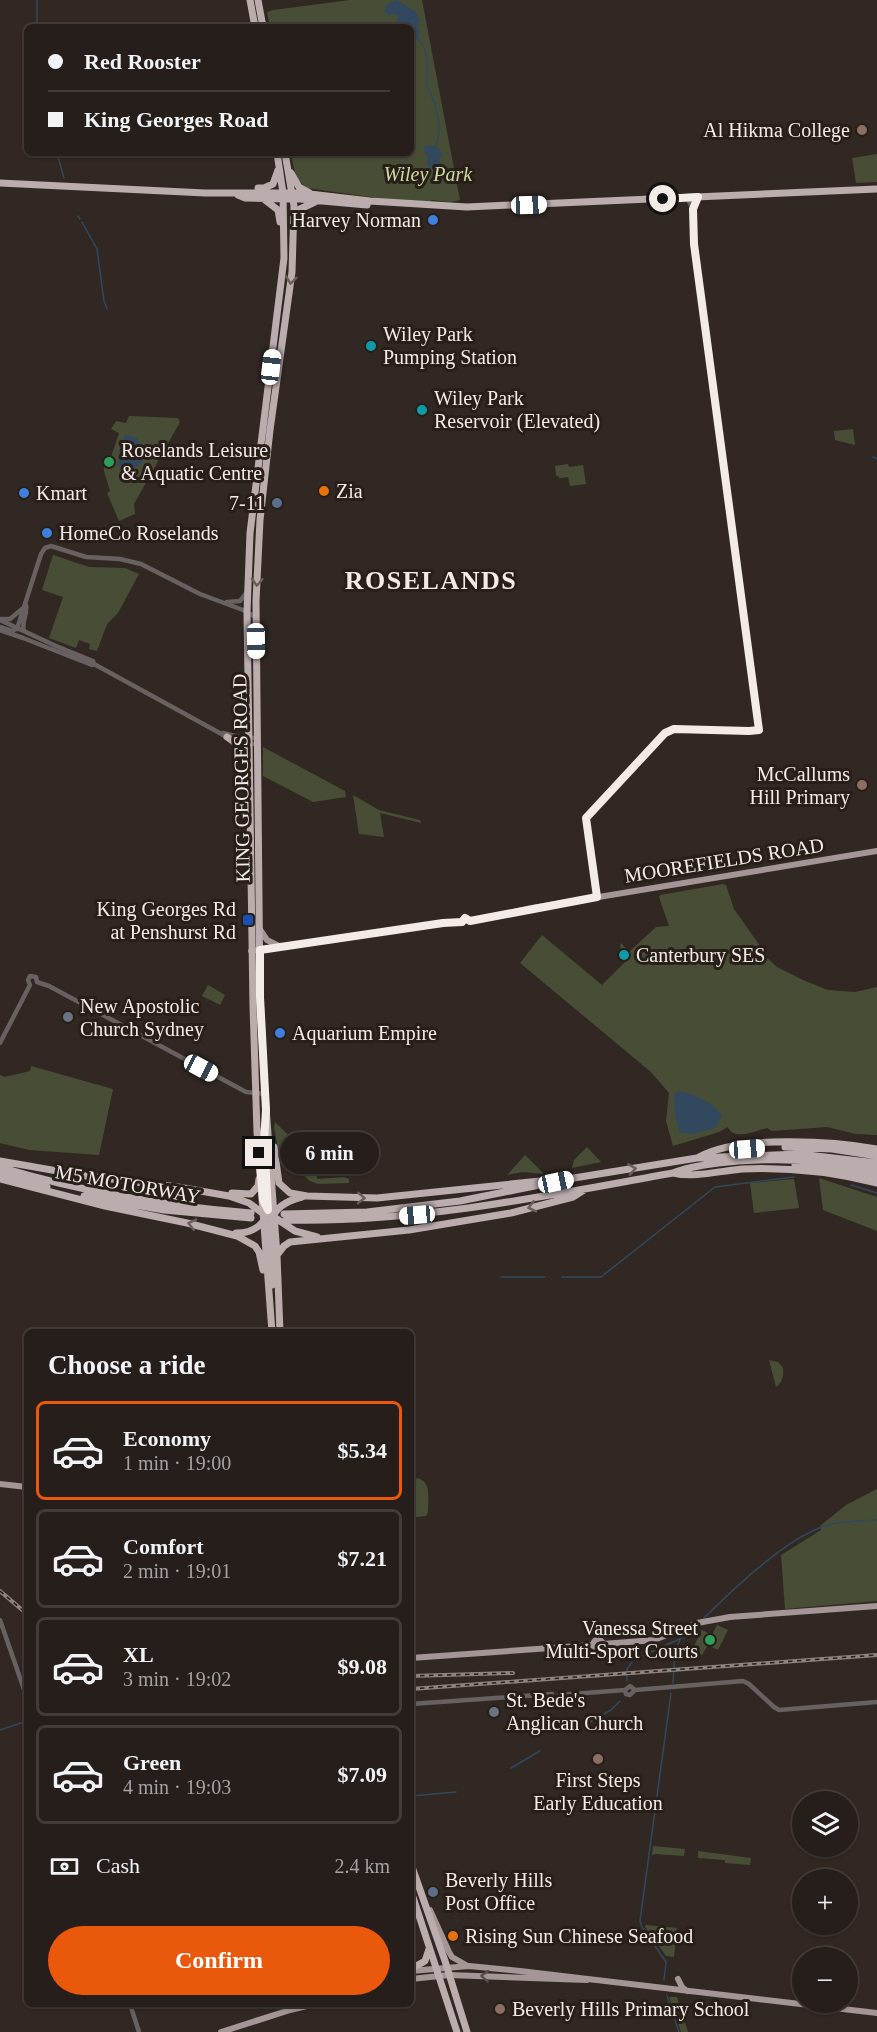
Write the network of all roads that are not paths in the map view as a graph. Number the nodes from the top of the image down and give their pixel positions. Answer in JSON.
{"nodes":[{"id":1,"x":250,"y":0,"type":"edge"},
{"id":2,"x":258,"y":0,"type":"edge"},
{"id":3,"x":254,"y":24,"type":"edge"},
{"id":4,"x":262,"y":24,"type":"edge"},
{"id":5,"x":277,"y":156,"type":"edge"},
{"id":6,"x":286,"y":156,"type":"edge"},
{"id":7,"x":288,"y":167,"type":"junction"},
{"id":8,"x":279,"y":168,"type":"junction"},
{"id":9,"x":0,"y":183,"type":"edge"},
{"id":10,"x":877,"y":189,"type":"edge"},
{"id":11,"x":234,"y":194,"type":"junction"},
{"id":12,"x":312,"y":194,"type":"junction"},
{"id":13,"x":283,"y":196,"type":"junction"},
{"id":14,"x":293,"y":196,"type":"junction"},
{"id":15,"x":698,"y":197,"type":"junction"},
{"id":16,"x":687,"y":198,"type":"junction"},
{"id":17,"x":262,"y":199,"type":"junction"},
{"id":18,"x":318,"y":200,"type":"junction"},
{"id":19,"x":417,"y":205,"type":"junction"},
{"id":20,"x":693,"y":209,"type":"junction"},
{"id":21,"x":294,"y":221,"type":"junction"},
{"id":22,"x":284,"y":242,"type":"junction"},
{"id":23,"x":248,"y":591,"type":"junction"},
{"id":24,"x":222,"y":601,"type":"junction"},
{"id":25,"x":26,"y":604,"type":"junction"},
{"id":26,"x":248,"y":612,"type":"junction"},
{"id":27,"x":256,"y":617,"type":"junction"},
{"id":28,"x":0,"y":619,"type":"edge"},
{"id":29,"x":23,"y":625,"type":"junction"},
{"id":30,"x":0,"y":629,"type":"edge"},
{"id":31,"x":17,"y":629,"type":"junction"},
{"id":32,"x":24,"y":634,"type":"junction"},
{"id":33,"x":224,"y":734,"type":"junction"},
{"id":34,"x":249,"y":741,"type":"junction"},
{"id":35,"x":257,"y":742,"type":"junction"},
{"id":36,"x":249,"y":758,"type":"junction"},
{"id":37,"x":877,"y":851,"type":"edge"},
{"id":38,"x":597,"y":897,"type":"junction"},
{"id":39,"x":260,"y":928,"type":"junction"},
{"id":40,"x":283,"y":946,"type":"junction"},
{"id":41,"x":260,"y":950,"type":"junction"},
{"id":42,"x":251,"y":951,"type":"junction"},
{"id":43,"x":37,"y":982,"type":"junction"},
{"id":44,"x":30,"y":985,"type":"junction"},
{"id":45,"x":0,"y":1043,"type":"edge"},
{"id":46,"x":256,"y":1094,"type":"junction"},
{"id":47,"x":265,"y":1094,"type":"junction"},
{"id":48,"x":266,"y":1110,"type":"junction"},
{"id":49,"x":877,"y":1149,"type":"edge"},
{"id":50,"x":877,"y":1156,"type":"edge"},
{"id":51,"x":697,"y":1158,"type":"junction"},
{"id":52,"x":0,"y":1161,"type":"edge"},
{"id":53,"x":877,"y":1163,"type":"edge"},
{"id":54,"x":0,"y":1167,"type":"edge"},
{"id":55,"x":877,"y":1170,"type":"edge"},
{"id":56,"x":673,"y":1173,"type":"junction"},
{"id":57,"x":0,"y":1174,"type":"edge"},
{"id":58,"x":260,"y":1175,"type":"junction"},
{"id":59,"x":877,"y":1177,"type":"edge"},
{"id":60,"x":574,"y":1178,"type":"junction"},
{"id":61,"x":0,"y":1179,"type":"edge"},
{"id":62,"x":877,"y":1183,"type":"edge"},
{"id":63,"x":178,"y":1187,"type":"junction"},
{"id":64,"x":587,"y":1188,"type":"junction"},
{"id":65,"x":307,"y":1196,"type":"junction"},
{"id":66,"x":269,"y":1216,"type":"junction"},
{"id":67,"x":228,"y":1233,"type":"junction"},
{"id":68,"x":326,"y":1238,"type":"junction"},
{"id":69,"x":277,"y":1255,"type":"junction"},
{"id":70,"x":269,"y":1296,"type":"junction"},
{"id":71,"x":271,"y":1314,"type":"junction"},
{"id":72,"x":272,"y":1329,"type":"edge"},
{"id":73,"x":280,"y":1329,"type":"edge"},
{"id":74,"x":0,"y":1484,"type":"edge"},
{"id":75,"x":24,"y":1487,"type":"edge"},
{"id":76,"x":877,"y":1606,"type":"edge"},
{"id":77,"x":0,"y":1620,"type":"edge"},
{"id":78,"x":414,"y":1658,"type":"edge"},
{"id":79,"x":24,"y":1689,"type":"edge"},
{"id":80,"x":877,"y":1702,"type":"edge"},
{"id":81,"x":414,"y":1704,"type":"edge"},
{"id":82,"x":414,"y":1873,"type":"edge"},
{"id":83,"x":423,"y":1899,"type":"junction"},
{"id":84,"x":414,"y":1900,"type":"edge"},
{"id":85,"x":429,"y":1947,"type":"junction"},
{"id":86,"x":469,"y":1966,"type":"junction"},
{"id":87,"x":414,"y":1968,"type":"edge"},
{"id":88,"x":414,"y":1970,"type":"edge"},
{"id":89,"x":438,"y":1971,"type":"junction"},
{"id":90,"x":448,"y":1971,"type":"junction"},
{"id":91,"x":414,"y":1978,"type":"edge"},
{"id":92,"x":589,"y":1979,"type":"junction"},
{"id":93,"x":671,"y":1990,"type":"junction"},
{"id":94,"x":687,"y":1991,"type":"junction"},
{"id":95,"x":131,"y":2007,"type":"edge"},
{"id":96,"x":306,"y":2007,"type":"edge"},
{"id":97,"x":293,"y":2009,"type":"joint"},
{"id":98,"x":877,"y":2013,"type":"edge"},
{"id":99,"x":139,"y":2032,"type":"edge"},
{"id":100,"x":221,"y":2032,"type":"edge"},
{"id":101,"x":458,"y":2032,"type":"edge"},
{"id":102,"x":467,"y":2032,"type":"edge"}],
"edges":[{"from":1,"to":3,"type":"highway"},
{"from":2,"to":4,"type":"highway"},
{"from":5,"to":8,"type":"highway","name":"KING GEORGES ROAD"},
{"from":6,"to":7,"type":"highway","name":"KING GEORGES ROAD"},
{"from":7,"to":12,"type":"highway"},
{"from":7,"to":14,"type":"highway","name":"KING GEORGES ROAD"},
{"from":8,"to":11,"type":"highway"},
{"from":8,"to":13,"type":"highway","name":"KING GEORGES ROAD"},
{"from":9,"to":11,"type":"highway"},
{"from":10,"to":15,"type":"highway"},
{"from":11,"to":13,"type":"highway"},
{"from":11,"to":17,"type":"highway"},
{"from":12,"to":14,"type":"highway"},
{"from":12,"to":19,"type":"highway"},
{"from":13,"to":14,"type":"highway"},
{"from":13,"to":17,"type":"highway"},
{"from":13,"to":22,"type":"highway","name":"KING GEORGES ROAD"},
{"from":14,"to":18,"type":"highway"},
{"from":14,"to":21,"type":"highway","name":"KING GEORGES ROAD"},
{"from":15,"to":16,"type":"highway"},
{"from":15,"to":20,"type":"street"},
{"from":16,"to":19,"type":"highway"},
{"from":16,"to":20,"type":"street"},
{"from":17,"to":22,"type":"highway"},
{"from":18,"to":19,"type":"highway"},
{"from":18,"to":21,"type":"highway"},
{"from":20,"to":38,"type":"street"},
{"from":21,"to":27,"type":"highway","name":"KING GEORGES ROAD","one_way":true},
{"from":22,"to":23,"type":"highway","name":"KING GEORGES ROAD"},
{"from":23,"to":24,"type":"street"},
{"from":23,"to":26,"type":"highway","name":"KING GEORGES ROAD"},
{"from":24,"to":25,"type":"street"},
{"from":24,"to":26,"type":"street"},
{"from":25,"to":28,"type":"street"},
{"from":25,"to":29,"type":"street"},
{"from":25,"to":31,"type":"street"},
{"from":26,"to":27,"type":"street"},
{"from":26,"to":34,"type":"highway","name":"KING GEORGES ROAD"},
{"from":27,"to":35,"type":"highway","name":"KING GEORGES ROAD"},
{"from":28,"to":31,"type":"street"},
{"from":29,"to":31,"type":"street"},
{"from":29,"to":32,"type":"street"},
{"from":30,"to":31,"type":"street"},
{"from":30,"to":32,"type":"street"},
{"from":31,"to":32,"type":"street"},
{"from":32,"to":33,"type":"street"},
{"from":33,"to":34,"type":"street"},
{"from":33,"to":36,"type":"highway"},
{"from":34,"to":35,"type":"street"},
{"from":34,"to":36,"type":"highway","name":"KING GEORGES ROAD"},
{"from":35,"to":39,"type":"highway","name":"KING GEORGES ROAD"},
{"from":36,"to":42,"type":"highway","name":"KING GEORGES ROAD"},
{"from":37,"to":38,"type":"main road","name":"MOOREFIELDS ROAD"},
{"from":38,"to":40,"type":"main road","name":"MOOREFIELDS ROAD"},
{"from":39,"to":40,"type":"main road"},
{"from":39,"to":41,"type":"highway","name":"KING GEORGES ROAD"},
{"from":40,"to":41,"type":"main road"},
{"from":41,"to":42,"type":"main road"},
{"from":41,"to":47,"type":"highway","name":"KING GEORGES ROAD"},
{"from":42,"to":46,"type":"highway","name":"KING GEORGES ROAD"},
{"from":43,"to":44,"type":"street"},
{"from":43,"to":44,"type":"street"},
{"from":43,"to":46,"type":"street"},
{"from":44,"to":45,"type":"street"},
{"from":46,"to":47,"type":"street"},
{"from":46,"to":58,"type":"highway","name":"KING GEORGES ROAD"},
{"from":47,"to":48,"type":"highway","name":"KING GEORGES ROAD"},
{"from":48,"to":65,"type":"highway"},
{"from":48,"to":66,"type":"highway","name":"KING GEORGES ROAD"},
{"from":49,"to":51,"type":"highway"},
{"from":50,"to":51,"type":"highway"},
{"from":51,"to":53,"type":"highway"},
{"from":60,"to":51,"type":"highway","one_way":true},
{"from":52,"to":63,"type":"highway"},
{"from":54,"to":57,"type":"highway","name":"M5 MOTORWAY"},
{"from":55,"to":56,"type":"highway"},
{"from":56,"to":59,"type":"highway"},
{"from":56,"to":62,"type":"highway"},
{"from":56,"to":64,"type":"highway"},
{"from":58,"to":63,"type":"highway"},
{"from":58,"to":66,"type":"highway","name":"KING GEORGES ROAD"},
{"from":60,"to":64,"type":"highway"},
{"from":65,"to":60,"type":"highway","one_way":true},
{"from":67,"to":61,"type":"highway","one_way":true},
{"from":63,"to":66,"type":"highway"},
{"from":64,"to":68,"type":"highway","one_way":true},
{"from":65,"to":66,"type":"highway"},
{"from":66,"to":67,"type":"highway"},
{"from":66,"to":68,"type":"highway"},
{"from":66,"to":69,"type":"highway","name":"KING GEORGES ROAD"},
{"from":66,"to":70,"type":"highway","name":"KING GEORGES ROAD"},
{"from":66,"to":71,"type":"highway"},
{"from":67,"to":70,"type":"highway"},
{"from":68,"to":69,"type":"highway"},
{"from":69,"to":73,"type":"highway","name":"KING GEORGES ROAD"},
{"from":70,"to":71,"type":"highway","name":"KING GEORGES ROAD"},
{"from":71,"to":72,"type":"highway","name":"KING GEORGES ROAD"},
{"from":74,"to":75,"type":"main road"},
{"from":76,"to":78,"type":"main road"},
{"from":77,"to":79,"type":"street"},
{"from":80,"to":81,"type":"street"},
{"from":82,"to":83,"type":"highway"},
{"from":83,"to":86,"type":"main road"},
{"from":83,"to":90,"type":"highway"},
{"from":84,"to":85,"type":"highway"},
{"from":85,"to":87,"type":"highway"},
{"from":85,"to":89,"type":"highway"},
{"from":86,"to":90,"type":"main road"},
{"from":86,"to":92,"type":"main road"},
{"from":88,"to":89,"type":"main road"},
{"from":89,"to":90,"type":"main road"},
{"from":89,"to":91,"type":"main road"},
{"from":89,"to":101,"type":"highway"},
{"from":92,"to":90,"type":"main road","one_way":true},
{"from":90,"to":102,"type":"highway"},
{"from":92,"to":93,"type":"main road"},
{"from":93,"to":94,"type":"main road"},
{"from":93,"to":94,"type":"main road"},
{"from":94,"to":98,"type":"main road"},
{"from":95,"to":99,"type":"street"},
{"from":96,"to":97,"type":"main road"},
{"from":97,"to":100,"type":"main road"}]}
